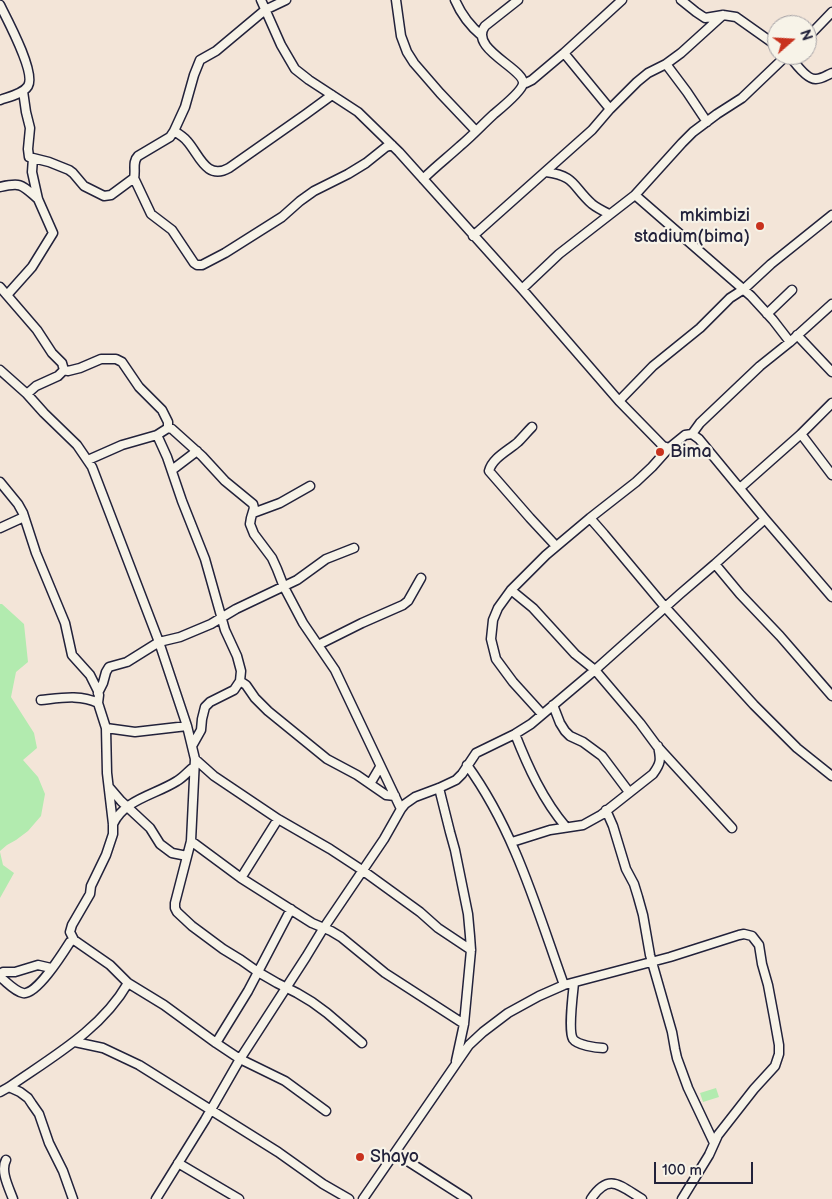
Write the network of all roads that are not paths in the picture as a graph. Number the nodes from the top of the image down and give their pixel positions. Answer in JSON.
{"nodes":[{"id":1,"x":262,"y":0,"type":"edge"},
{"id":2,"x":286,"y":0,"type":"edge"},
{"id":3,"x":396,"y":0,"type":"edge"},
{"id":4,"x":455,"y":0,"type":"edge"},
{"id":5,"x":518,"y":0,"type":"edge"},
{"id":6,"x":622,"y":0,"type":"edge"},
{"id":7,"x":681,"y":0,"type":"edge"},
{"id":8,"x":0,"y":5,"type":"edge"},
{"id":9,"x":266,"y":10,"type":"junction"},
{"id":10,"x":832,"y":12,"type":"edge"},
{"id":11,"x":723,"y":15,"type":"junction"},
{"id":12,"x":817,"y":29,"type":"edge"},
{"id":13,"x":482,"y":36,"type":"junction"},
{"id":14,"x":767,"y":39,"type":"edge"},
{"id":15,"x":564,"y":53,"type":"junction"},
{"id":16,"x":666,"y":64,"type":"junction"},
{"id":17,"x":776,"y":65,"type":"edge"},
{"id":18,"x":797,"y":65,"type":"edge"},
{"id":19,"x":832,"y":73,"type":"edge"},
{"id":20,"x":523,"y":83,"type":"junction"},
{"id":21,"x":23,"y":91,"type":"junction"},
{"id":22,"x":332,"y":95,"type":"junction"},
{"id":23,"x":0,"y":100,"type":"edge"},
{"id":24,"x":610,"y":109,"type":"junction"},
{"id":25,"x":707,"y":122,"type":"junction"},
{"id":26,"x":174,"y":131,"type":"junction"},
{"id":27,"x":476,"y":131,"type":"junction"},
{"id":28,"x":392,"y":145,"type":"junction"},
{"id":29,"x":32,"y":158,"type":"junction"},
{"id":30,"x":546,"y":172,"type":"junction"},
{"id":31,"x":134,"y":178,"type":"junction"},
{"id":32,"x":423,"y":179,"type":"junction"},
{"id":33,"x":0,"y":187,"type":"edge"},
{"id":34,"x":635,"y":194,"type":"junction"},
{"id":35,"x":38,"y":199,"type":"junction"},
{"id":36,"x":609,"y":214,"type":"junction"},
{"id":37,"x":832,"y":215,"type":"edge"},
{"id":38,"x":474,"y":236,"type":"junction"},
{"id":39,"x":0,"y":286,"type":"edge"},
{"id":40,"x":522,"y":290,"type":"junction"},
{"id":41,"x":744,"y":290,"type":"junction"},
{"id":42,"x":792,"y":290,"type":"dead end"},
{"id":43,"x":7,"y":295,"type":"junction"},
{"id":44,"x":832,"y":304,"type":"edge"},
{"id":45,"x":768,"y":314,"type":"junction"},
{"id":46,"x":797,"y":335,"type":"junction"},
{"id":47,"x":790,"y":342,"type":"junction"},
{"id":48,"x":64,"y":370,"type":"junction"},
{"id":49,"x":832,"y":372,"type":"edge"},
{"id":50,"x":1,"y":373,"type":"edge"},
{"id":51,"x":27,"y":394,"type":"junction"},
{"id":52,"x":619,"y":401,"type":"junction"},
{"id":53,"x":832,"y":403,"type":"edge"},
{"id":54,"x":532,"y":427,"type":"dead end"},
{"id":55,"x":168,"y":428,"type":"junction"},
{"id":56,"x":692,"y":434,"type":"junction"},
{"id":57,"x":801,"y":434,"type":"junction"},
{"id":58,"x":157,"y":435,"type":"junction"},
{"id":59,"x":669,"y":448,"type":"junction"},
{"id":60,"x":197,"y":451,"type":"junction"},
{"id":61,"x":88,"y":460,"type":"junction"},
{"id":62,"x":172,"y":470,"type":"junction"},
{"id":63,"x":832,"y":475,"type":"edge"},
{"id":64,"x":0,"y":482,"type":"edge"},
{"id":65,"x":310,"y":486,"type":"dead end"},
{"id":66,"x":740,"y":488,"type":"junction"},
{"id":67,"x":253,"y":513,"type":"junction"},
{"id":68,"x":24,"y":517,"type":"junction"},
{"id":69,"x":590,"y":518,"type":"junction"},
{"id":70,"x":766,"y":519,"type":"junction"},
{"id":71,"x":0,"y":528,"type":"edge"},
{"id":72,"x":556,"y":546,"type":"junction"},
{"id":73,"x":354,"y":548,"type":"dead end"},
{"id":74,"x":715,"y":564,"type":"junction"},
{"id":75,"x":421,"y":578,"type":"dead end"},
{"id":76,"x":284,"y":587,"type":"junction"},
{"id":77,"x":511,"y":590,"type":"junction"},
{"id":78,"x":832,"y":597,"type":"edge"},
{"id":79,"x":665,"y":607,"type":"junction"},
{"id":80,"x":222,"y":618,"type":"junction"},
{"id":81,"x":159,"y":642,"type":"junction"},
{"id":82,"x":318,"y":646,"type":"junction"},
{"id":83,"x":595,"y":670,"type":"junction"},
{"id":84,"x":240,"y":682,"type":"junction"},
{"id":85,"x":98,"y":693,"type":"junction"},
{"id":86,"x":832,"y":696,"type":"edge"},
{"id":87,"x":41,"y":700,"type":"dead end"},
{"id":88,"x":98,"y":703,"type":"junction"},
{"id":89,"x":553,"y":705,"type":"junction"},
{"id":90,"x":542,"y":714,"type":"junction"},
{"id":91,"x":187,"y":726,"type":"junction"},
{"id":92,"x":106,"y":728,"type":"junction"},
{"id":93,"x":515,"y":734,"type":"junction"},
{"id":94,"x":192,"y":746,"type":"junction"},
{"id":95,"x":657,"y":746,"type":"junction"},
{"id":96,"x":195,"y":763,"type":"junction"},
{"id":97,"x":468,"y":765,"type":"junction"},
{"id":98,"x":380,"y":767,"type":"junction"},
{"id":99,"x":832,"y":776,"type":"edge"},
{"id":100,"x":370,"y":784,"type":"junction"},
{"id":101,"x":109,"y":787,"type":"junction"},
{"id":102,"x":440,"y":788,"type":"junction"},
{"id":103,"x":629,"y":792,"type":"junction"},
{"id":104,"x":395,"y":796,"type":"junction"},
{"id":105,"x":127,"y":807,"type":"junction"},
{"id":106,"x":401,"y":809,"type":"junction"},
{"id":107,"x":606,"y":810,"type":"junction"},
{"id":108,"x":278,"y":819,"type":"junction"},
{"id":109,"x":113,"y":824,"type":"junction"},
{"id":110,"x":566,"y":827,"type":"junction"},
{"id":111,"x":732,"y":828,"type":"dead end"},
{"id":112,"x":191,"y":841,"type":"junction"},
{"id":113,"x":512,"y":842,"type":"junction"},
{"id":114,"x":186,"y":856,"type":"junction"},
{"id":115,"x":362,"y":870,"type":"junction"},
{"id":116,"x":241,"y":878,"type":"junction"},
{"id":117,"x":290,"y":909,"type":"junction"},
{"id":118,"x":323,"y":929,"type":"junction"},
{"id":119,"x":74,"y":940,"type":"junction"},
{"id":120,"x":471,"y":950,"type":"junction"},
{"id":121,"x":652,"y":962,"type":"junction"},
{"id":122,"x":51,"y":968,"type":"junction"},
{"id":123,"x":258,"y":972,"type":"junction"},
{"id":124,"x":0,"y":976,"type":"edge"},
{"id":125,"x":128,"y":983,"type":"junction"},
{"id":126,"x":574,"y":983,"type":"junction"},
{"id":127,"x":564,"y":985,"type":"junction"},
{"id":128,"x":287,"y":987,"type":"junction"},
{"id":129,"x":464,"y":1024,"type":"junction"},
{"id":130,"x":74,"y":1042,"type":"junction"},
{"id":131,"x":216,"y":1043,"type":"junction"},
{"id":132,"x":362,"y":1043,"type":"dead end"},
{"id":133,"x":603,"y":1048,"type":"dead end"},
{"id":134,"x":240,"y":1058,"type":"junction"},
{"id":135,"x":456,"y":1063,"type":"junction"},
{"id":136,"x":9,"y":1087,"type":"junction"},
{"id":137,"x":0,"y":1092,"type":"edge"},
{"id":138,"x":211,"y":1109,"type":"junction"},
{"id":139,"x":326,"y":1111,"type":"dead end"},
{"id":140,"x":714,"y":1143,"type":"junction"},
{"id":141,"x":395,"y":1153,"type":"junction"},
{"id":142,"x":6,"y":1160,"type":"dead end"},
{"id":143,"x":178,"y":1163,"type":"junction"},
{"id":144,"x":12,"y":1199,"type":"edge"},
{"id":145,"x":73,"y":1199,"type":"edge"},
{"id":146,"x":156,"y":1199,"type":"edge"},
{"id":147,"x":238,"y":1199,"type":"edge"},
{"id":148,"x":349,"y":1199,"type":"edge"},
{"id":149,"x":363,"y":1199,"type":"edge"},
{"id":150,"x":467,"y":1199,"type":"edge"},
{"id":151,"x":591,"y":1199,"type":"edge"},
{"id":152,"x":642,"y":1199,"type":"edge"},
{"id":153,"x":682,"y":1199,"type":"edge"}],
"edges":[{"from":1,"to":9,"type":"street"},
{"from":2,"to":9,"type":"street"},
{"from":3,"to":27,"type":"street"},
{"from":4,"to":13,"type":"street"},
{"from":5,"to":13,"type":"street"},
{"from":6,"to":15,"type":"street"},
{"from":7,"to":11,"type":"street"},
{"from":8,"to":21,"type":"street"},
{"from":9,"to":22,"type":"street"},
{"from":9,"to":26,"type":"street"},
{"from":10,"to":12,"type":"street"},
{"from":11,"to":14,"type":"street"},
{"from":11,"to":16,"type":"street"},
{"from":13,"to":20,"type":"street"},
{"from":15,"to":20,"type":"street"},
{"from":15,"to":24,"type":"street"},
{"from":16,"to":24,"type":"street"},
{"from":16,"to":25,"type":"street"},
{"from":17,"to":25,"type":"street"},
{"from":18,"to":19,"type":"street"},
{"from":20,"to":27,"type":"street"},
{"from":21,"to":23,"type":"street"},
{"from":21,"to":29,"type":"street"},
{"from":22,"to":26,"type":"street"},
{"from":22,"to":28,"type":"street"},
{"from":24,"to":30,"type":"street"},
{"from":25,"to":34,"type":"street"},
{"from":26,"to":31,"type":"street"},
{"from":27,"to":32,"type":"street"},
{"from":28,"to":31,"type":"street"},
{"from":28,"to":32,"type":"street"},
{"from":29,"to":31,"type":"street"},
{"from":29,"to":35,"type":"street"},
{"from":30,"to":36,"type":"street"},
{"from":30,"to":38,"type":"street"},
{"from":32,"to":38,"type":"street"},
{"from":33,"to":35,"type":"street"},
{"from":34,"to":36,"type":"street"},
{"from":34,"to":41,"type":"street"},
{"from":35,"to":43,"type":"street"},
{"from":36,"to":40,"type":"street"},
{"from":37,"to":41,"type":"street"},
{"from":38,"to":40,"type":"street"},
{"from":39,"to":43,"type":"street"},
{"from":40,"to":52,"type":"street"},
{"from":41,"to":45,"type":"street"},
{"from":41,"to":52,"type":"street"},
{"from":42,"to":45,"type":"street"},
{"from":43,"to":48,"type":"street"},
{"from":44,"to":46,"type":"street"},
{"from":45,"to":47,"type":"street"},
{"from":46,"to":47,"type":"street"},
{"from":46,"to":49,"type":"street"},
{"from":47,"to":56,"type":"street"},
{"from":48,"to":51,"type":"street"},
{"from":48,"to":55,"type":"street"},
{"from":50,"to":51,"type":"street"},
{"from":51,"to":61,"type":"street"},
{"from":52,"to":59,"type":"street"},
{"from":53,"to":57,"type":"street"},
{"from":54,"to":72,"type":"street"},
{"from":55,"to":58,"type":"street"},
{"from":55,"to":60,"type":"street"},
{"from":56,"to":59,"type":"street"},
{"from":56,"to":66,"type":"street"},
{"from":57,"to":63,"type":"street"},
{"from":57,"to":66,"type":"street"},
{"from":58,"to":61,"type":"street"},
{"from":58,"to":62,"type":"street"},
{"from":59,"to":69,"type":"street"},
{"from":60,"to":62,"type":"street"},
{"from":60,"to":67,"type":"street"},
{"from":61,"to":81,"type":"street"},
{"from":62,"to":80,"type":"street"},
{"from":64,"to":68,"type":"street"},
{"from":65,"to":67,"type":"street"},
{"from":66,"to":70,"type":"street"},
{"from":67,"to":76,"type":"street"},
{"from":68,"to":71,"type":"street"},
{"from":68,"to":85,"type":"street"},
{"from":69,"to":72,"type":"street"},
{"from":69,"to":79,"type":"street"},
{"from":70,"to":74,"type":"street"},
{"from":70,"to":78,"type":"street"},
{"from":72,"to":77,"type":"street"},
{"from":73,"to":76,"type":"street"},
{"from":74,"to":79,"type":"street"},
{"from":74,"to":86,"type":"street"},
{"from":75,"to":82,"type":"street"},
{"from":76,"to":80,"type":"street"},
{"from":76,"to":82,"type":"street"},
{"from":77,"to":83,"type":"street"},
{"from":77,"to":90,"type":"street"},
{"from":79,"to":83,"type":"street"},
{"from":79,"to":99,"type":"street"},
{"from":80,"to":81,"type":"street"},
{"from":80,"to":84,"type":"street"},
{"from":81,"to":85,"type":"street"},
{"from":81,"to":91,"type":"street"},
{"from":82,"to":98,"type":"street"},
{"from":83,"to":89,"type":"street"},
{"from":83,"to":95,"type":"street"},
{"from":84,"to":94,"type":"street"},
{"from":84,"to":100,"type":"street"},
{"from":85,"to":88,"type":"street"},
{"from":87,"to":88,"type":"street"},
{"from":88,"to":92,"type":"street"},
{"from":89,"to":90,"type":"street"},
{"from":89,"to":103,"type":"street"},
{"from":90,"to":93,"type":"street"},
{"from":91,"to":92,"type":"street"},
{"from":91,"to":94,"type":"street"},
{"from":92,"to":101,"type":"street"},
{"from":93,"to":97,"type":"street"},
{"from":93,"to":110,"type":"street"},
{"from":94,"to":96,"type":"street"},
{"from":95,"to":103,"type":"street"},
{"from":95,"to":111,"type":"street"},
{"from":96,"to":105,"type":"street"},
{"from":96,"to":108,"type":"street"},
{"from":96,"to":112,"type":"street"},
{"from":97,"to":102,"type":"street"},
{"from":97,"to":113,"type":"street"},
{"from":98,"to":100,"type":"street"},
{"from":98,"to":104,"type":"street"},
{"from":100,"to":104,"type":"street"},
{"from":101,"to":105,"type":"street"},
{"from":101,"to":109,"type":"street"},
{"from":102,"to":106,"type":"street"},
{"from":102,"to":120,"type":"street"},
{"from":103,"to":107,"type":"street"},
{"from":104,"to":106,"type":"street"},
{"from":105,"to":109,"type":"street"},
{"from":105,"to":114,"type":"street"},
{"from":106,"to":115,"type":"street"},
{"from":107,"to":110,"type":"street"},
{"from":107,"to":121,"type":"street"},
{"from":108,"to":115,"type":"street"},
{"from":108,"to":116,"type":"street"},
{"from":109,"to":119,"type":"street"},
{"from":110,"to":113,"type":"street"},
{"from":112,"to":114,"type":"street"},
{"from":112,"to":116,"type":"street"},
{"from":113,"to":127,"type":"street"},
{"from":114,"to":123,"type":"street"},
{"from":115,"to":118,"type":"street"},
{"from":115,"to":120,"type":"street"},
{"from":116,"to":117,"type":"street"},
{"from":117,"to":118,"type":"street"},
{"from":117,"to":123,"type":"street"},
{"from":118,"to":128,"type":"street"},
{"from":118,"to":129,"type":"street"},
{"from":119,"to":122,"type":"street"},
{"from":119,"to":125,"type":"street"},
{"from":120,"to":129,"type":"street"},
{"from":121,"to":126,"type":"street"},
{"from":121,"to":140,"type":"street"},
{"from":121,"to":140,"type":"street"},
{"from":122,"to":124,"type":"street"},
{"from":122,"to":124,"type":"street"},
{"from":123,"to":128,"type":"street"},
{"from":123,"to":131,"type":"street"},
{"from":125,"to":130,"type":"street"},
{"from":125,"to":131,"type":"street"},
{"from":126,"to":127,"type":"street"},
{"from":126,"to":133,"type":"street"},
{"from":127,"to":135,"type":"street"},
{"from":128,"to":132,"type":"street"},
{"from":128,"to":134,"type":"street"},
{"from":129,"to":135,"type":"street"},
{"from":130,"to":136,"type":"street"},
{"from":130,"to":138,"type":"street"},
{"from":131,"to":134,"type":"street"},
{"from":134,"to":138,"type":"street"},
{"from":134,"to":139,"type":"street"},
{"from":135,"to":141,"type":"street"},
{"from":136,"to":137,"type":"street"},
{"from":136,"to":145,"type":"street"},
{"from":138,"to":143,"type":"street"},
{"from":138,"to":148,"type":"street"},
{"from":140,"to":153,"type":"street"},
{"from":141,"to":149,"type":"street"},
{"from":141,"to":150,"type":"street"},
{"from":142,"to":144,"type":"street"},
{"from":143,"to":146,"type":"street"},
{"from":143,"to":147,"type":"street"},
{"from":151,"to":152,"type":"street"}]}
